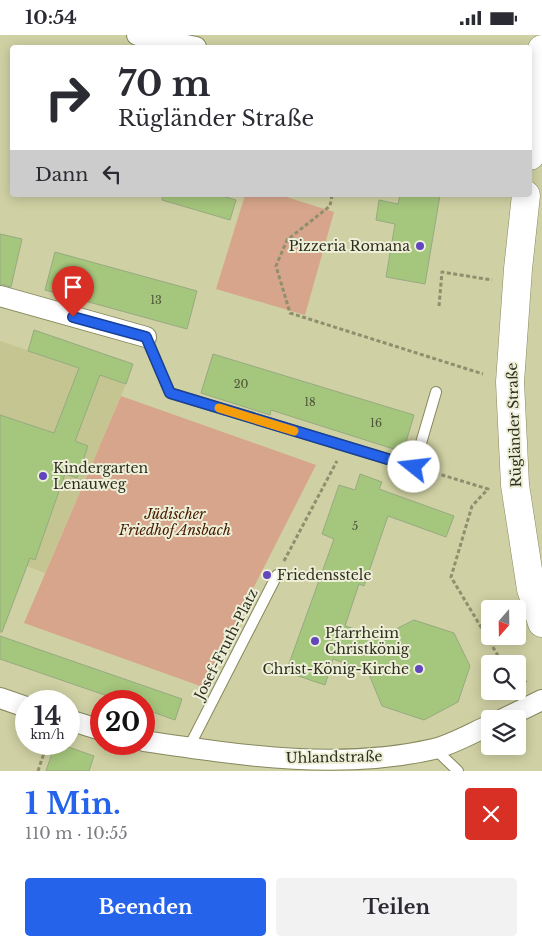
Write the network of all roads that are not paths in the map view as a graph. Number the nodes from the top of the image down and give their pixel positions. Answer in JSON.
{"nodes":[{"id":1,"x":136,"y":35,"type":"edge"},
{"id":2,"x":186,"y":45,"type":"edge"},
{"id":3,"x":542,"y":49,"type":"edge"},
{"id":4,"x":536,"y":91,"type":"edge"},
{"id":5,"x":532,"y":134,"type":"edge"},
{"id":6,"x":526,"y":197,"type":"edge"},
{"id":7,"x":0,"y":296,"type":"edge"},
{"id":8,"x":146,"y":337,"type":"joint"},
{"id":9,"x":436,"y":392,"type":"dead end"},
{"id":10,"x":277,"y":575,"type":"road end"},
{"id":11,"x":542,"y":623,"type":"edge"},
{"id":12,"x":0,"y":699,"type":"edge"},
{"id":13,"x":542,"y":700,"type":"edge"},
{"id":14,"x":15,"y":704,"type":"edge"},
{"id":15,"x":521,"y":710,"type":"edge"},
{"id":16,"x":481,"y":729,"type":"edge"},
{"id":17,"x":155,"y":742,"type":"edge"},
{"id":18,"x":189,"y":747,"type":"junction"},
{"id":19,"x":435,"y":749,"type":"junction"},
{"id":20,"x":228,"y":762,"type":"edge"},
{"id":21,"x":458,"y":771,"type":"edge"}],
"edges":[{"from":1,"to":2,"type":"street"},
{"from":3,"to":4,"type":"main road"},
{"from":4,"to":5,"type":"main road"},
{"from":6,"to":11,"type":"main road","name":"Rügländer Straße"},
{"from":7,"to":8,"type":"street"},
{"from":8,"to":9,"type":"lane"},
{"from":10,"to":18,"type":"lane","name":"Josef-Fruth-Platz"},
{"from":12,"to":14,"type":"street"},
{"from":13,"to":15,"type":"street"},
{"from":16,"to":19,"type":"street","name":"Uhlandstraße"},
{"from":17,"to":18,"type":"street","name":"Uhlandstraße"},
{"from":18,"to":20,"type":"street","name":"Uhlandstraße"},
{"from":19,"to":20,"type":"street","name":"Uhlandstraße"},
{"from":19,"to":21,"type":"lane"}]}
